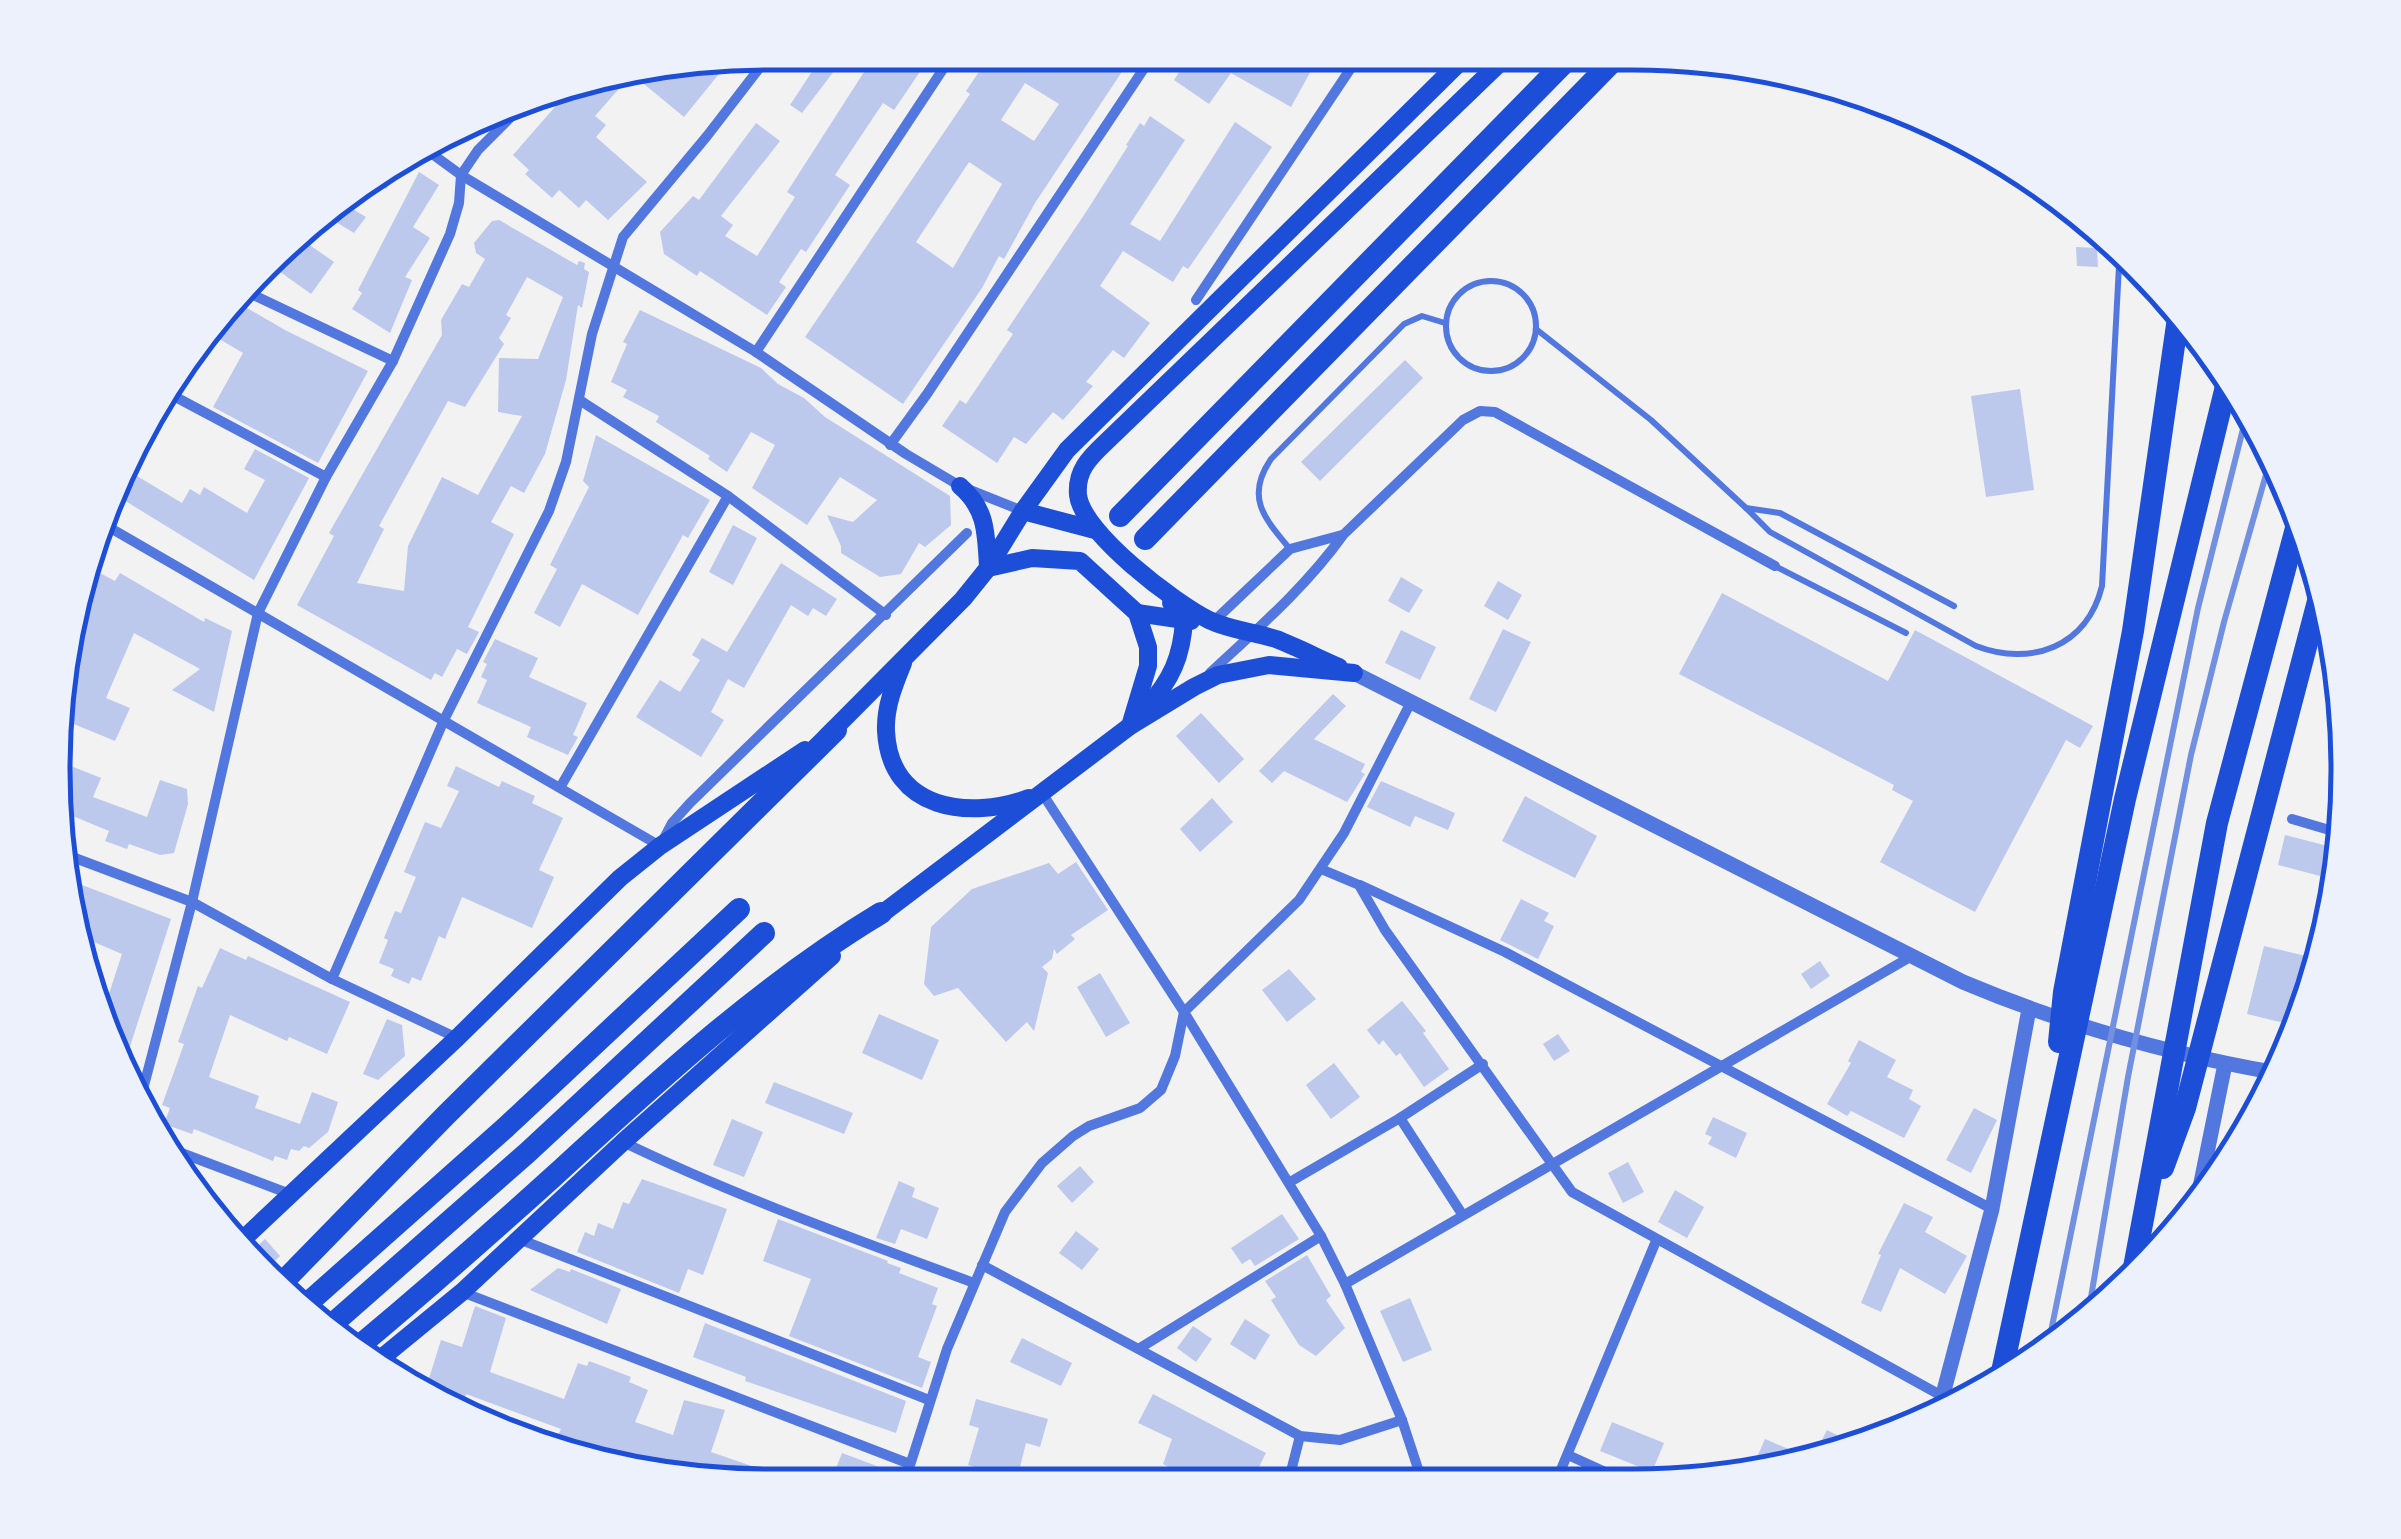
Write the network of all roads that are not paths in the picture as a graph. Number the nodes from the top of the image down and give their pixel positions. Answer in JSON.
{"nodes":[{"id":1,"x":757,"y":70,"type":"edge"},
{"id":2,"x":942,"y":70,"type":"edge"},
{"id":3,"x":1143,"y":70,"type":"edge"},
{"id":4,"x":1350,"y":70,"type":"edge"},
{"id":5,"x":1451,"y":70,"type":"edge"},
{"id":6,"x":1492,"y":70,"type":"edge"},
{"id":7,"x":1557,"y":70,"type":"edge"},
{"id":8,"x":1604,"y":70,"type":"edge"},
{"id":9,"x":507,"y":121,"type":"edge"},
{"id":10,"x":435,"y":156,"type":"edge"},
{"id":11,"x":461,"y":176,"type":"junction"},
{"id":12,"x":612,"y":265,"type":"junction"},
{"id":13,"x":2119,"y":268,"type":"edge"},
{"id":14,"x":255,"y":296,"type":"edge"},
{"id":15,"x":1196,"y":300,"type":"dead end"},
{"id":16,"x":1445,"y":323,"type":"junction"},
{"id":17,"x":1536,"y":329,"type":"junction"},
{"id":18,"x":2177,"y":333,"type":"edge"},
{"id":19,"x":756,"y":352,"type":"junction"},
{"id":20,"x":393,"y":362,"type":"junction"},
{"id":21,"x":178,"y":398,"type":"edge"},
{"id":22,"x":2223,"y":398,"type":"edge"},
{"id":23,"x":581,"y":402,"type":"junction"},
{"id":24,"x":890,"y":444,"type":"junction"},
{"id":25,"x":326,"y":477,"type":"junction"},
{"id":26,"x":960,"y":486,"type":"junction"},
{"id":27,"x":728,"y":496,"type":"junction"},
{"id":28,"x":1746,"y":508,"type":"junction"},
{"id":29,"x":1023,"y":511,"type":"junction"},
{"id":30,"x":1120,"y":516,"type":"dead end"},
{"id":31,"x":113,"y":529,"type":"edge"},
{"id":32,"x":1096,"y":530,"type":"junction"},
{"id":33,"x":967,"y":534,"type":"dead end"},
{"id":34,"x":1343,"y":535,"type":"junction"},
{"id":35,"x":1145,"y":539,"type":"dead end"},
{"id":36,"x":2293,"y":541,"type":"edge"},
{"id":37,"x":1290,"y":549,"type":"junction"},
{"id":38,"x":1775,"y":566,"type":"joint"},
{"id":39,"x":988,"y":568,"type":"junction"},
{"id":40,"x":1164,"y":593,"type":"junction"},
{"id":41,"x":1954,"y":606,"type":"dead end"},
{"id":42,"x":258,"y":612,"type":"junction"},
{"id":43,"x":1137,"y":613,"type":"junction"},
{"id":44,"x":886,"y":615,"type":"junction"},
{"id":45,"x":2314,"y":616,"type":"edge"},
{"id":46,"x":1184,"y":620,"type":"junction"},
{"id":47,"x":1213,"y":622,"type":"junction"},
{"id":48,"x":1254,"y":633,"type":"junction"},
{"id":49,"x":1906,"y":633,"type":"dead end"},
{"id":50,"x":907,"y":654,"type":"junction"},
{"id":51,"x":1354,"y":673,"type":"junction"},
{"id":52,"x":1194,"y":686,"type":"junction"},
{"id":53,"x":1411,"y":702,"type":"junction"},
{"id":54,"x":444,"y":720,"type":"junction"},
{"id":55,"x":1130,"y":726,"type":"junction"},
{"id":56,"x":836,"y":730,"type":"junction"},
{"id":57,"x":561,"y":786,"type":"junction"},
{"id":58,"x":1042,"y":794,"type":"junction"},
{"id":59,"x":2292,"y":819,"type":"dead end"},
{"id":60,"x":2328,"y":830,"type":"edge"},
{"id":61,"x":660,"y":846,"type":"junction"},
{"id":62,"x":76,"y":859,"type":"edge"},
{"id":63,"x":1322,"y":870,"type":"junction"},
{"id":64,"x":1359,"y":885,"type":"junction"},
{"id":65,"x":192,"y":902,"type":"junction"},
{"id":66,"x":739,"y":909,"type":"dead end"},
{"id":67,"x":881,"y":913,"type":"junction"},
{"id":68,"x":764,"y":934,"type":"dead end"},
{"id":69,"x":1912,"y":956,"type":"junction"},
{"id":70,"x":332,"y":979,"type":"junction"},
{"id":71,"x":2029,"y":1009,"type":"junction"},
{"id":72,"x":1184,"y":1012,"type":"junction"},
{"id":73,"x":457,"y":1038,"type":"junction"},
{"id":74,"x":2220,"y":1063,"type":"junction"},
{"id":75,"x":1482,"y":1064,"type":"junction"},
{"id":76,"x":1720,"y":1065,"type":"junction"},
{"id":77,"x":2263,"y":1071,"type":"edge"},
{"id":78,"x":145,"y":1084,"type":"edge"},
{"id":79,"x":1400,"y":1118,"type":"junction"},
{"id":80,"x":623,"y":1142,"type":"junction"},
{"id":81,"x":2049,"y":1152,"type":"junction"},
{"id":82,"x":186,"y":1155,"type":"edge"},
{"id":83,"x":1551,"y":1164,"type":"junction"},
{"id":84,"x":2202,"y":1174,"type":"edge"},
{"id":85,"x":1290,"y":1182,"type":"junction"},
{"id":86,"x":290,"y":1194,"type":"junction"},
{"id":87,"x":1992,"y":1209,"type":"junction"},
{"id":88,"x":1462,"y":1214,"type":"junction"},
{"id":89,"x":2141,"y":1228,"type":"junction"},
{"id":90,"x":248,"y":1235,"type":"edge"},
{"id":91,"x":1320,"y":1236,"type":"junction"},
{"id":92,"x":519,"y":1239,"type":"junction"},
{"id":93,"x":1656,"y":1241,"type":"junction"},
{"id":94,"x":2137,"y":1253,"type":"edge"},
{"id":95,"x":982,"y":1265,"type":"junction"},
{"id":96,"x":288,"y":1276,"type":"edge"},
{"id":97,"x":974,"y":1282,"type":"junction"},
{"id":98,"x":1345,"y":1284,"type":"junction"},
{"id":99,"x":462,"y":1292,"type":"junction"},
{"id":100,"x":313,"y":1299,"type":"edge"},
{"id":101,"x":338,"y":1319,"type":"edge"},
{"id":102,"x":366,"y":1340,"type":"edge"},
{"id":103,"x":1140,"y":1348,"type":"junction"},
{"id":104,"x":386,"y":1354,"type":"edge"},
{"id":105,"x":2004,"y":1361,"type":"edge"},
{"id":106,"x":1942,"y":1396,"type":"joint"},
{"id":107,"x":929,"y":1400,"type":"junction"},
{"id":108,"x":1402,"y":1420,"type":"junction"},
{"id":109,"x":1300,"y":1436,"type":"junction"},
{"id":110,"x":1568,"y":1455,"type":"junction"},
{"id":111,"x":910,"y":1464,"type":"junction"},
{"id":112,"x":909,"y":1469,"type":"edge"},
{"id":113,"x":1292,"y":1469,"type":"edge"},
{"id":114,"x":1418,"y":1469,"type":"edge"},
{"id":115,"x":1562,"y":1469,"type":"edge"},
{"id":116,"x":1599,"y":1469,"type":"edge"}],
"edges":[{"from":1,"to":12,"type":"street"},
{"from":2,"to":19,"type":"street"},
{"from":3,"to":24,"type":"street"},
{"from":4,"to":15,"type":"street"},
{"from":5,"to":29,"type":"main road"},
{"from":6,"to":32,"type":"main road"},
{"from":7,"to":30,"type":"highway"},
{"from":8,"to":35,"type":"highway"},
{"from":9,"to":11,"type":"street"},
{"from":10,"to":11,"type":"street"},
{"from":11,"to":12,"type":"street"},
{"from":11,"to":20,"type":"street"},
{"from":12,"to":19,"type":"street"},
{"from":12,"to":23,"type":"street"},
{"from":13,"to":28,"type":"lane"},
{"from":14,"to":20,"type":"street"},
{"from":16,"to":17,"type":"lane"},
{"from":16,"to":17,"type":"lane"},
{"from":16,"to":37,"type":"lane"},
{"from":17,"to":28,"type":"lane"},
{"from":18,"to":81,"type":"highway"},
{"from":19,"to":24,"type":"street"},
{"from":20,"to":25,"type":"street"},
{"from":21,"to":25,"type":"street"},
{"from":22,"to":81,"type":"highway"},
{"from":23,"to":27,"type":"street"},
{"from":23,"to":54,"type":"street"},
{"from":24,"to":26,"type":"street"},
{"from":25,"to":42,"type":"street"},
{"from":26,"to":29,"type":"street"},
{"from":26,"to":39,"type":"main road"},
{"from":27,"to":44,"type":"street"},
{"from":27,"to":57,"type":"street"},
{"from":28,"to":41,"type":"lane"},
{"from":29,"to":32,"type":"main road"},
{"from":29,"to":39,"type":"main road"},
{"from":31,"to":42,"type":"street"},
{"from":32,"to":40,"type":"main road"},
{"from":33,"to":44,"type":"street"},
{"from":34,"to":37,"type":"street"},
{"from":34,"to":38,"type":"street"},
{"from":34,"to":48,"type":"street"},
{"from":36,"to":89,"type":"highway"},
{"from":37,"to":47,"type":"street"},
{"from":38,"to":49,"type":"lane"},
{"from":39,"to":43,"type":"main road"},
{"from":39,"to":50,"type":"main road"},
{"from":40,"to":46,"type":"main road"},
{"from":40,"to":47,"type":"main road"},
{"from":42,"to":54,"type":"street"},
{"from":42,"to":65,"type":"street"},
{"from":43,"to":46,"type":"main road"},
{"from":43,"to":55,"type":"main road"},
{"from":44,"to":61,"type":"street"},
{"from":45,"to":89,"type":"highway"},
{"from":46,"to":47,"type":"main road"},
{"from":46,"to":55,"type":"main road"},
{"from":47,"to":48,"type":"main road"},
{"from":48,"to":51,"type":"main road"},
{"from":48,"to":52,"type":"street"},
{"from":50,"to":56,"type":"main road"},
{"from":50,"to":58,"type":"main road"},
{"from":51,"to":52,"type":"main road"},
{"from":51,"to":53,"type":"street"},
{"from":52,"to":55,"type":"main road"},
{"from":53,"to":63,"type":"street"},
{"from":53,"to":69,"type":"street"},
{"from":54,"to":57,"type":"street"},
{"from":54,"to":70,"type":"street"},
{"from":55,"to":58,"type":"main road"},
{"from":56,"to":61,"type":"main road"},
{"from":56,"to":96,"type":"highway"},
{"from":57,"to":61,"type":"street"},
{"from":58,"to":67,"type":"main road"},
{"from":58,"to":72,"type":"street"},
{"from":59,"to":60,"type":"street"},
{"from":61,"to":73,"type":"main road"},
{"from":62,"to":65,"type":"street"},
{"from":63,"to":64,"type":"street"},
{"from":63,"to":72,"type":"street"},
{"from":64,"to":75,"type":"street"},
{"from":64,"to":76,"type":"street"},
{"from":65,"to":70,"type":"street"},
{"from":65,"to":78,"type":"street"},
{"from":66,"to":100,"type":"highway"},
{"from":67,"to":80,"type":"main road"},
{"from":67,"to":102,"type":"highway"},
{"from":68,"to":101,"type":"highway"},
{"from":69,"to":71,"type":"street"},
{"from":69,"to":76,"type":"street"},
{"from":70,"to":73,"type":"street"},
{"from":71,"to":74,"type":"street"},
{"from":71,"to":87,"type":"street"},
{"from":72,"to":85,"type":"street"},
{"from":72,"to":95,"type":"street"},
{"from":73,"to":86,"type":"main road"},
{"from":74,"to":77,"type":"street"},
{"from":74,"to":84,"type":"street"},
{"from":75,"to":79,"type":"street"},
{"from":75,"to":83,"type":"street"},
{"from":76,"to":83,"type":"street"},
{"from":76,"to":87,"type":"street"},
{"from":79,"to":85,"type":"street"},
{"from":79,"to":88,"type":"street"},
{"from":80,"to":92,"type":"main road"},
{"from":80,"to":97,"type":"street"},
{"from":81,"to":105,"type":"highway"},
{"from":82,"to":86,"type":"street"},
{"from":83,"to":88,"type":"street"},
{"from":83,"to":93,"type":"street"},
{"from":85,"to":91,"type":"street"},
{"from":86,"to":90,"type":"main road"},
{"from":87,"to":106,"type":"street"},
{"from":88,"to":98,"type":"street"},
{"from":89,"to":94,"type":"highway"},
{"from":91,"to":98,"type":"street"},
{"from":91,"to":103,"type":"street"},
{"from":92,"to":99,"type":"main road"},
{"from":92,"to":107,"type":"street"},
{"from":93,"to":106,"type":"street"},
{"from":93,"to":110,"type":"street"},
{"from":95,"to":97,"type":"street"},
{"from":95,"to":103,"type":"street"},
{"from":97,"to":107,"type":"street"},
{"from":98,"to":108,"type":"street"},
{"from":99,"to":104,"type":"main road"},
{"from":99,"to":111,"type":"street"},
{"from":103,"to":109,"type":"street"},
{"from":107,"to":111,"type":"street"},
{"from":108,"to":109,"type":"street"},
{"from":108,"to":114,"type":"street"},
{"from":109,"to":113,"type":"street"},
{"from":110,"to":115,"type":"street"},
{"from":110,"to":116,"type":"street"},
{"from":111,"to":112,"type":"street"}]}
